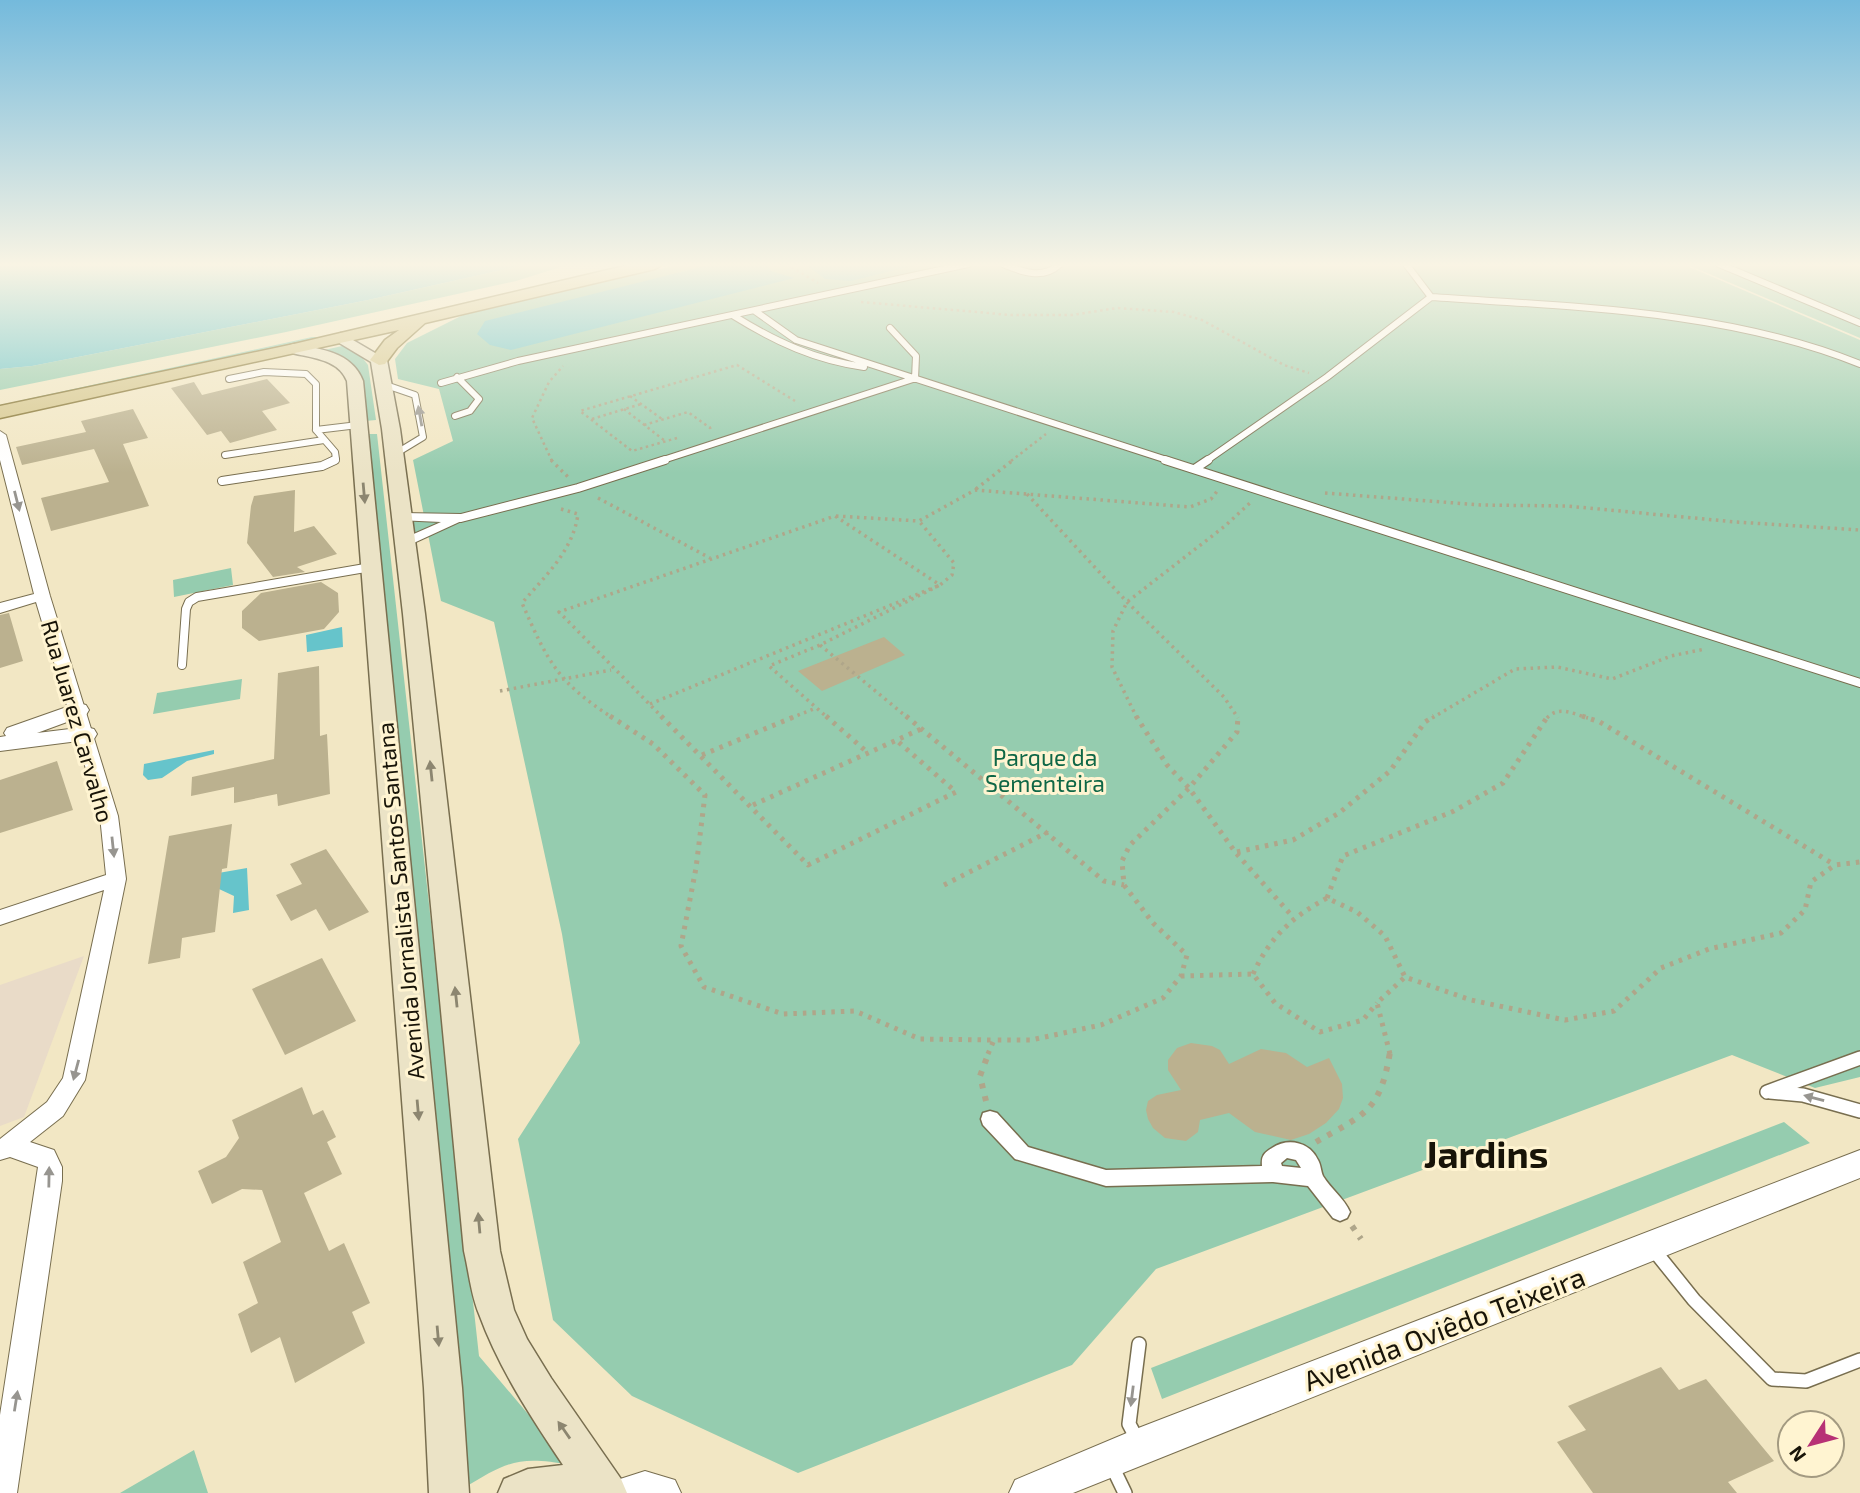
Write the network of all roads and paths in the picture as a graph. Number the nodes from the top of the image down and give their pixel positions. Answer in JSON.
{"nodes":[{"id":1,"x":305,"y":334,"type":"edge"},
{"id":2,"x":321,"y":334,"type":"edge"},
{"id":3,"x":359,"y":334,"type":"edge"},
{"id":4,"x":404,"y":334,"type":"edge"},
{"id":5,"x":651,"y":334,"type":"edge"},
{"id":6,"x":763,"y":334,"type":"edge"},
{"id":7,"x":787,"y":334,"type":"edge"},
{"id":8,"x":895,"y":334,"type":"edge"},
{"id":9,"x":1227,"y":334,"type":"edge"},
{"id":10,"x":1383,"y":334,"type":"edge"},
{"id":11,"x":1773,"y":334,"type":"edge"},
{"id":12,"x":341,"y":338,"type":"junction"},
{"id":13,"x":294,"y":349,"type":"junction"},
{"id":14,"x":579,"y":349,"type":"junction"},
{"id":15,"x":1860,"y":364,"type":"edge"},
{"id":16,"x":883,"y":369,"type":"junction"},
{"id":17,"x":381,"y":372,"type":"junction"},
{"id":18,"x":457,"y":377,"type":"junction"},
{"id":19,"x":1327,"y":377,"type":"junction"},
{"id":20,"x":229,"y":379,"type":"dead end"},
{"id":21,"x":915,"y":379,"type":"junction"},
{"id":22,"x":441,"y":383,"type":"dead end"},
{"id":23,"x":630,"y":396,"type":"junction"},
{"id":24,"x":0,"y":400,"type":"edge"},
{"id":25,"x":641,"y":404,"type":"junction"},
{"id":26,"x":783,"y":405,"type":"dead end"},
{"id":27,"x":624,"y":409,"type":"junction"},
{"id":28,"x":0,"y":412,"type":"edge"},
{"id":29,"x":455,"y":416,"type":"dead end"},
{"id":30,"x":591,"y":419,"type":"junction"},
{"id":31,"x":662,"y":419,"type":"junction"},
{"id":32,"x":723,"y":424,"type":"dead end"},
{"id":33,"x":1058,"y":424,"type":"junction"},
{"id":34,"x":358,"y":425,"type":"junction"},
{"id":35,"x":644,"y":425,"type":"junction"},
{"id":36,"x":710,"y":428,"type":"junction"},
{"id":37,"x":317,"y":430,"type":"junction"},
{"id":38,"x":699,"y":431,"type":"dead end"},
{"id":39,"x":0,"y":435,"type":"edge"},
{"id":40,"x":688,"y":435,"type":"dead end"},
{"id":41,"x":324,"y":440,"type":"junction"},
{"id":42,"x":666,"y":441,"type":"junction"},
{"id":43,"x":392,"y":442,"type":"junction"},
{"id":44,"x":683,"y":454,"type":"junction"},
{"id":45,"x":225,"y":455,"type":"dead end"},
{"id":46,"x":1196,"y":468,"type":"junction"},
{"id":47,"x":1227,"y":478,"type":"junction"},
{"id":48,"x":222,"y":481,"type":"dead end"},
{"id":49,"x":578,"y":488,"type":"junction"},
{"id":50,"x":1259,"y":488,"type":"junction"},
{"id":51,"x":975,"y":489,"type":"junction"},
{"id":52,"x":1315,"y":493,"type":"dead end"},
{"id":53,"x":1027,"y":494,"type":"junction"},
{"id":54,"x":559,"y":508,"type":"dead end"},
{"id":55,"x":835,"y":516,"type":"junction"},
{"id":56,"x":461,"y":518,"type":"junction"},
{"id":57,"x":919,"y":521,"type":"junction"},
{"id":58,"x":403,"y":530,"type":"junction"},
{"id":59,"x":1860,"y":530,"type":"edge"},
{"id":60,"x":711,"y":558,"type":"junction"},
{"id":61,"x":371,"y":567,"type":"junction"},
{"id":62,"x":940,"y":585,"type":"junction"},
{"id":63,"x":42,"y":596,"type":"junction"},
{"id":64,"x":1127,"y":602,"type":"junction"},
{"id":65,"x":0,"y":608,"type":"edge"},
{"id":66,"x":1737,"y":642,"type":"junction"},
{"id":67,"x":820,"y":645,"type":"junction"},
{"id":68,"x":183,"y":665,"type":"dead end"},
{"id":69,"x":612,"y":670,"type":"junction"},
{"id":70,"x":562,"y":680,"type":"junction"},
{"id":71,"x":1860,"y":683,"type":"edge"},
{"id":72,"x":500,"y":691,"type":"dead end"},
{"id":73,"x":650,"y":704,"type":"junction"},
{"id":74,"x":816,"y":708,"type":"junction"},
{"id":75,"x":78,"y":710,"type":"junction"},
{"id":76,"x":921,"y":729,"type":"junction"},
{"id":77,"x":86,"y":733,"type":"junction"},
{"id":78,"x":0,"y":739,"type":"edge"},
{"id":79,"x":897,"y":740,"type":"junction"},
{"id":80,"x":0,"y":744,"type":"edge"},
{"id":81,"x":868,"y":753,"type":"junction"},
{"id":82,"x":702,"y":755,"type":"junction"},
{"id":83,"x":1189,"y":788,"type":"junction"},
{"id":84,"x":753,"y":805,"type":"junction"},
{"id":85,"x":1048,"y":832,"type":"junction"},
{"id":86,"x":1236,"y":853,"type":"junction"},
{"id":87,"x":1860,"y":862,"type":"edge"},
{"id":88,"x":1835,"y":865,"type":"junction"},
{"id":89,"x":116,"y":879,"type":"junction"},
{"id":90,"x":944,"y":885,"type":"dead end"},
{"id":91,"x":1124,"y":885,"type":"junction"},
{"id":92,"x":1327,"y":898,"type":"junction"},
{"id":93,"x":1293,"y":916,"type":"junction"},
{"id":94,"x":0,"y":918,"type":"edge"},
{"id":95,"x":1253,"y":974,"type":"junction"},
{"id":96,"x":1181,"y":976,"type":"junction"},
{"id":97,"x":1405,"y":977,"type":"junction"},
{"id":98,"x":1377,"y":1003,"type":"junction"},
{"id":99,"x":994,"y":1040,"type":"junction"},
{"id":100,"x":1860,"y":1058,"type":"edge"},
{"id":101,"x":1860,"y":1111,"type":"edge"},
{"id":102,"x":990,"y":1119,"type":"joint"},
{"id":103,"x":4,"y":1148,"type":"edge"},
{"id":104,"x":1301,"y":1152,"type":"junction"},
{"id":105,"x":1860,"y":1164,"type":"edge"},
{"id":106,"x":1273,"y":1174,"type":"junction"},
{"id":107,"x":1313,"y":1178,"type":"junction"},
{"id":108,"x":1340,"y":1212,"type":"dead end"},
{"id":109,"x":1652,"y":1247,"type":"junction"},
{"id":110,"x":1139,"y":1344,"type":"dead end"},
{"id":111,"x":1860,"y":1360,"type":"edge"},
{"id":112,"x":1141,"y":1445,"type":"junction"},
{"id":113,"x":1108,"y":1459,"type":"junction"},
{"id":114,"x":613,"y":1491,"type":"edge"},
{"id":115,"x":2,"y":1493,"type":"edge"},
{"id":116,"x":449,"y":1493,"type":"edge"},
{"id":117,"x":518,"y":1493,"type":"edge"},
{"id":118,"x":662,"y":1493,"type":"edge"},
{"id":119,"x":1028,"y":1493,"type":"edge"},
{"id":120,"x":1125,"y":1493,"type":"edge"}],
"edges":[{"from":1,"to":24,"type":"main road"},
{"from":2,"to":12,"type":"main road"},
{"from":3,"to":12,"type":"main road"},
{"from":4,"to":17,"type":"main road"},
{"from":5,"to":14,"type":"lane"},
{"from":6,"to":16,"type":"lane"},
{"from":7,"to":16,"type":"lane"},
{"from":8,"to":21,"type":"lane"},
{"from":9,"to":19,"type":"path"},
{"from":10,"to":19,"type":"lane"},
{"from":11,"to":15,"type":"lane"},
{"from":12,"to":13,"type":"main road"},
{"from":12,"to":17,"type":"main road"},
{"from":13,"to":28,"type":"main road"},
{"from":13,"to":34,"type":"main road","name":"Avenida Jornalista Santos Santana"},
{"from":14,"to":18,"type":"lane"},
{"from":14,"to":49,"type":"path"},
{"from":16,"to":21,"type":"lane"},
{"from":43,"to":17,"type":"main road","name":"Avenida Jornalista Santos Santana","one_way":true},
{"from":18,"to":22,"type":"lane"},
{"from":18,"to":29,"type":"lane"},
{"from":19,"to":46,"type":"lane"},
{"from":20,"to":37,"type":"lane"},
{"from":21,"to":33,"type":"lane"},
{"from":21,"to":44,"type":"lane"},
{"from":23,"to":25,"type":"path"},
{"from":23,"to":26,"type":"path"},
{"from":23,"to":30,"type":"path"},
{"from":25,"to":27,"type":"path"},
{"from":25,"to":31,"type":"path"},
{"from":27,"to":30,"type":"path"},
{"from":27,"to":35,"type":"path"},
{"from":30,"to":42,"type":"path"},
{"from":31,"to":35,"type":"path"},
{"from":31,"to":36,"type":"path"},
{"from":32,"to":36,"type":"path"},
{"from":33,"to":46,"type":"lane"},
{"from":33,"to":51,"type":"path"},
{"from":34,"to":37,"type":"lane"},
{"from":34,"to":43,"type":"main road"},
{"from":34,"to":61,"type":"main road","name":"Avenida Jornalista Santos Santana","one_way":true},
{"from":35,"to":42,"type":"path"},
{"from":36,"to":38,"type":"path"},
{"from":37,"to":41,"type":"lane"},
{"from":39,"to":63,"type":"street","name":"Rua Juarez Carvalho","one_way":true},
{"from":40,"to":42,"type":"path"},
{"from":41,"to":45,"type":"lane"},
{"from":41,"to":48,"type":"lane"},
{"from":42,"to":44,"type":"path"},
{"from":43,"to":58,"type":"main road","name":"Avenida Jornalista Santos Santana"},
{"from":44,"to":49,"type":"lane"},
{"from":46,"to":47,"type":"lane"},
{"from":47,"to":50,"type":"lane"},
{"from":47,"to":53,"type":"path"},
{"from":49,"to":56,"type":"lane"},
{"from":49,"to":60,"type":"path"},
{"from":50,"to":64,"type":"path"},
{"from":50,"to":66,"type":"lane"},
{"from":51,"to":53,"type":"path"},
{"from":51,"to":57,"type":"path"},
{"from":52,"to":59,"type":"path"},
{"from":53,"to":64,"type":"path"},
{"from":54,"to":70,"type":"path"},
{"from":55,"to":57,"type":"path"},
{"from":55,"to":60,"type":"path"},
{"from":55,"to":62,"type":"path"},
{"from":56,"to":58,"type":"street"},
{"from":56,"to":58,"type":"street"},
{"from":57,"to":62,"type":"path"},
{"from":114,"to":58,"type":"main road","name":"Avenida Jornalista Santos Santana","one_way":true},
{"from":60,"to":69,"type":"path"},
{"from":61,"to":68,"type":"lane"},
{"from":61,"to":116,"type":"main road","name":"Avenida Jornalista Santos Santana","one_way":true},
{"from":62,"to":67,"type":"path"},
{"from":62,"to":73,"type":"path"},
{"from":63,"to":65,"type":"street"},
{"from":63,"to":75,"type":"street","name":"Rua Juarez Carvalho"},
{"from":64,"to":83,"type":"path"},
{"from":64,"to":83,"type":"path"},
{"from":66,"to":71,"type":"lane"},
{"from":66,"to":86,"type":"path"},
{"from":67,"to":74,"type":"path"},
{"from":67,"to":76,"type":"path"},
{"from":69,"to":70,"type":"path"},
{"from":69,"to":73,"type":"path"},
{"from":70,"to":72,"type":"path"},
{"from":70,"to":99,"type":"path"},
{"from":73,"to":82,"type":"path"},
{"from":74,"to":81,"type":"path"},
{"from":74,"to":82,"type":"path"},
{"from":75,"to":77,"type":"street","name":"Rua Juarez Carvalho"},
{"from":75,"to":78,"type":"street"},
{"from":76,"to":79,"type":"path"},
{"from":76,"to":85,"type":"path"},
{"from":77,"to":80,"type":"street"},
{"from":77,"to":89,"type":"street","name":"Rua Juarez Carvalho","one_way":true},
{"from":79,"to":81,"type":"path"},
{"from":79,"to":84,"type":"path"},
{"from":81,"to":84,"type":"path"},
{"from":82,"to":84,"type":"path"},
{"from":83,"to":86,"type":"path"},
{"from":83,"to":91,"type":"path"},
{"from":85,"to":90,"type":"path"},
{"from":85,"to":91,"type":"path"},
{"from":86,"to":93,"type":"path"},
{"from":87,"to":88,"type":"path"},
{"from":88,"to":92,"type":"path"},
{"from":88,"to":97,"type":"path"},
{"from":89,"to":94,"type":"street"},
{"from":89,"to":103,"type":"street","name":"Rua Juarez Carvalho","one_way":true},
{"from":91,"to":96,"type":"path"},
{"from":92,"to":93,"type":"path"},
{"from":92,"to":97,"type":"path"},
{"from":93,"to":95,"type":"path"},
{"from":95,"to":96,"type":"path"},
{"from":95,"to":98,"type":"path"},
{"from":96,"to":99,"type":"path"},
{"from":97,"to":98,"type":"path"},
{"from":98,"to":104,"type":"path"},
{"from":99,"to":102,"type":"path"},
{"from":101,"to":100,"type":"lane","one_way":true},
{"from":102,"to":106,"type":"street"},
{"from":115,"to":103,"type":"street","name":"Rua Juarez Carvalho","one_way":true},
{"from":104,"to":106,"type":"street"},
{"from":104,"to":107,"type":"street"},
{"from":105,"to":109,"type":"street","name":"Avenida Oviêdo Teixeira"},
{"from":106,"to":107,"type":"street"},
{"from":107,"to":108,"type":"street"},
{"from":109,"to":111,"type":"lane"},
{"from":109,"to":112,"type":"street","name":"Avenida Oviêdo Teixeira"},
{"from":110,"to":112,"type":"lane","one_way":true},
{"from":112,"to":113,"type":"street","name":"Avenida Oviêdo Teixeira"},
{"from":113,"to":119,"type":"street","name":"Avenida Oviêdo Teixeira"},
{"from":113,"to":120,"type":"lane"},
{"from":114,"to":117,"type":"main road"},
{"from":114,"to":118,"type":"street"}]}
